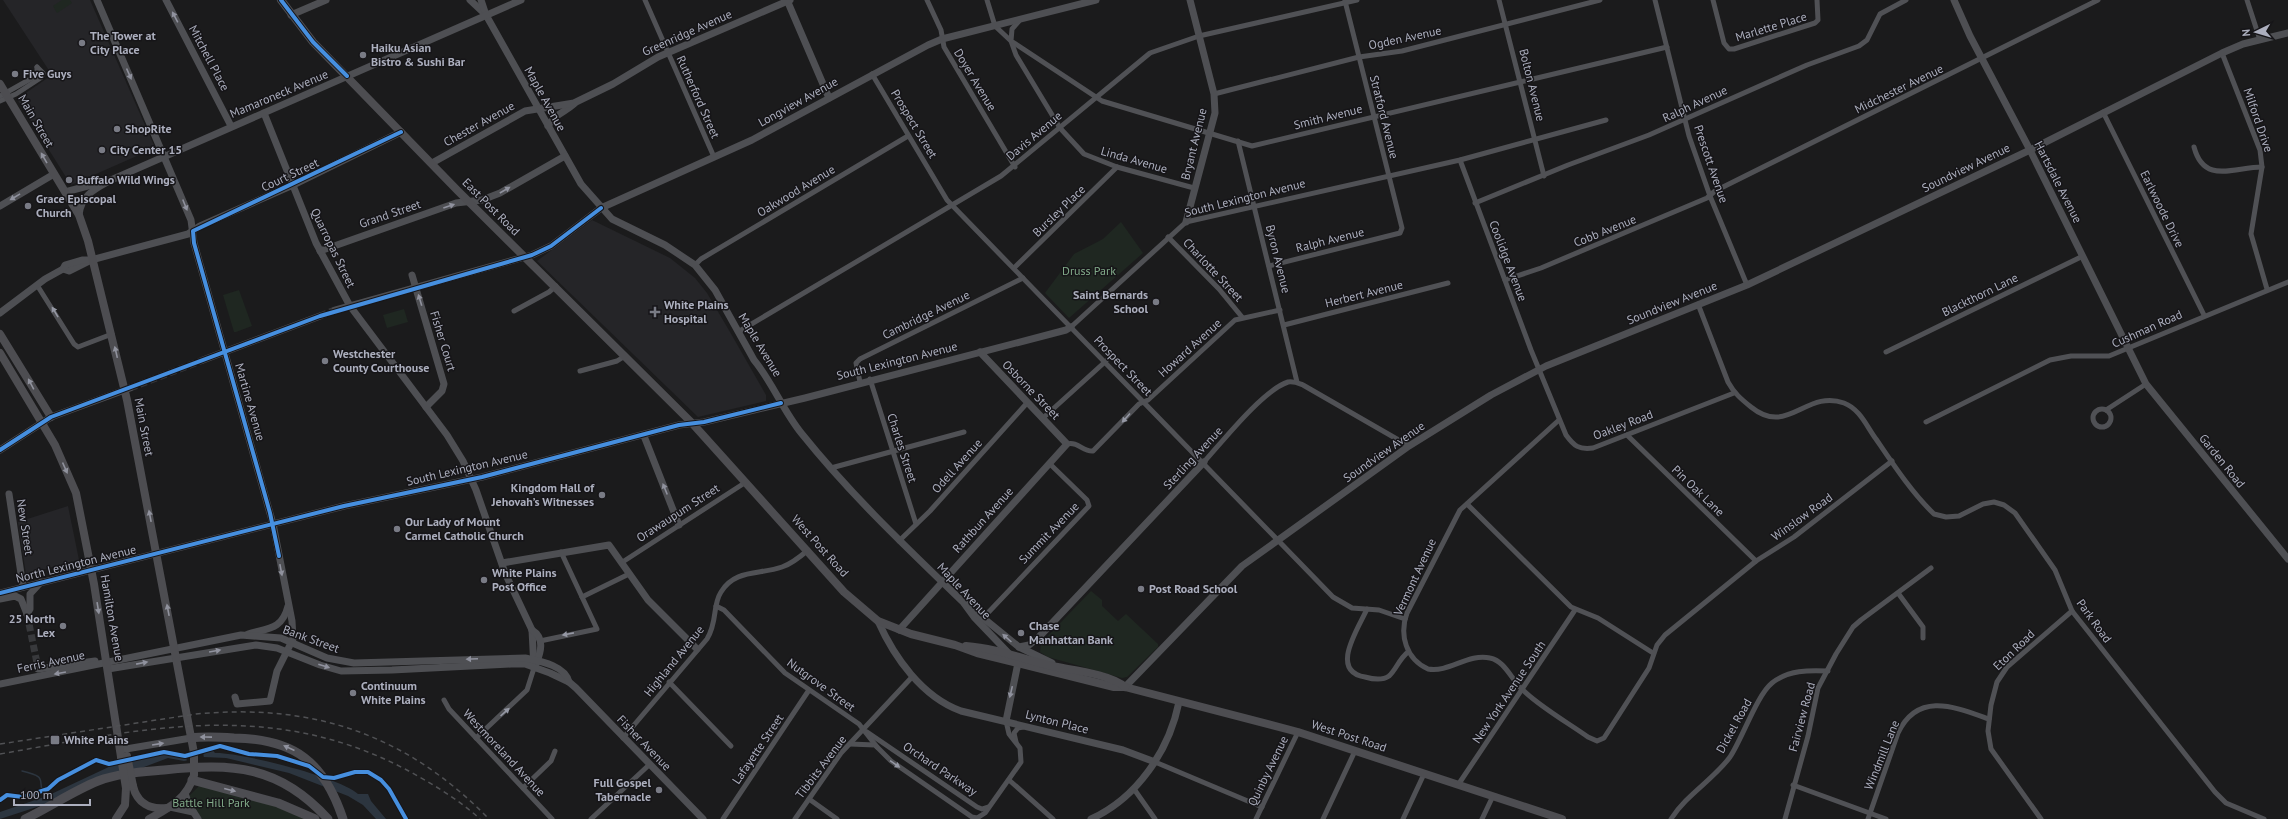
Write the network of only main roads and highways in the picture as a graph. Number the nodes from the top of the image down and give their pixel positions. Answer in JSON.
{"nodes":[{"id":1,"x":281,"y":0,"type":"edge"},
{"id":2,"x":0,"y":84,"type":"edge"},
{"id":3,"x":5,"y":96,"type":"edge"},
{"id":4,"x":0,"y":334,"type":"edge"},
{"id":5,"x":0,"y":353,"type":"edge"},
{"id":6,"x":51,"y":417,"type":"road end"},
{"id":7,"x":692,"y":423,"type":"joint"},
{"id":8,"x":955,"y":644,"type":"junction"},
{"id":9,"x":1125,"y":687,"type":"junction"},
{"id":10,"x":191,"y":738,"type":"junction"},
{"id":11,"x":193,"y":777,"type":"junction"},
{"id":12,"x":130,"y":787,"type":"junction"},
{"id":13,"x":170,"y":807,"type":"junction"},
{"id":14,"x":1550,"y":817,"type":"edge"},
{"id":15,"x":25,"y":819,"type":"edge"},
{"id":16,"x":36,"y":819,"type":"edge"},
{"id":17,"x":116,"y":819,"type":"edge"},
{"id":18,"x":149,"y":819,"type":"edge"},
{"id":19,"x":315,"y":819,"type":"edge"},
{"id":20,"x":322,"y":819,"type":"edge"},
{"id":21,"x":328,"y":819,"type":"edge"},
{"id":22,"x":343,"y":819,"type":"edge"},
{"id":23,"x":1562,"y":819,"type":"edge"}],
"edges":[{"from":1,"to":7,"type":"main road","name":"East Post Road"},
{"from":2,"to":3,"type":"main road","name":"Main Street"},
{"from":10,"to":3,"type":"main road","name":"Main Street","one_way":true},
{"from":6,"to":4,"type":"main road","one_way":true},
{"from":5,"to":12,"type":"main road","name":"Hamilton Avenue","one_way":true,"bridge":true},
{"from":7,"to":8,"type":"main road","name":"West Post Road"},
{"from":8,"to":9,"type":"main road","name":"West Post Road"},
{"from":8,"to":9,"type":"main road","name":"West Post Road"},
{"from":9,"to":14,"type":"main road","name":"West Post Road"},
{"from":10,"to":11,"type":"main road","name":"Main Street","bridge":true},
{"from":22,"to":10,"type":"highway","one_way":true},
{"from":11,"to":13,"type":"main road"},
{"from":11,"to":19,"type":"highway","one_way":true},
{"from":12,"to":13,"type":"main road"},
{"from":12,"to":17,"type":"main road"},
{"from":13,"to":18,"type":"main road"},
{"from":14,"to":23,"type":"main road","name":"West Post Road"},
{"from":15,"to":21,"type":"highway"},
{"from":16,"to":20,"type":"highway"}]}
